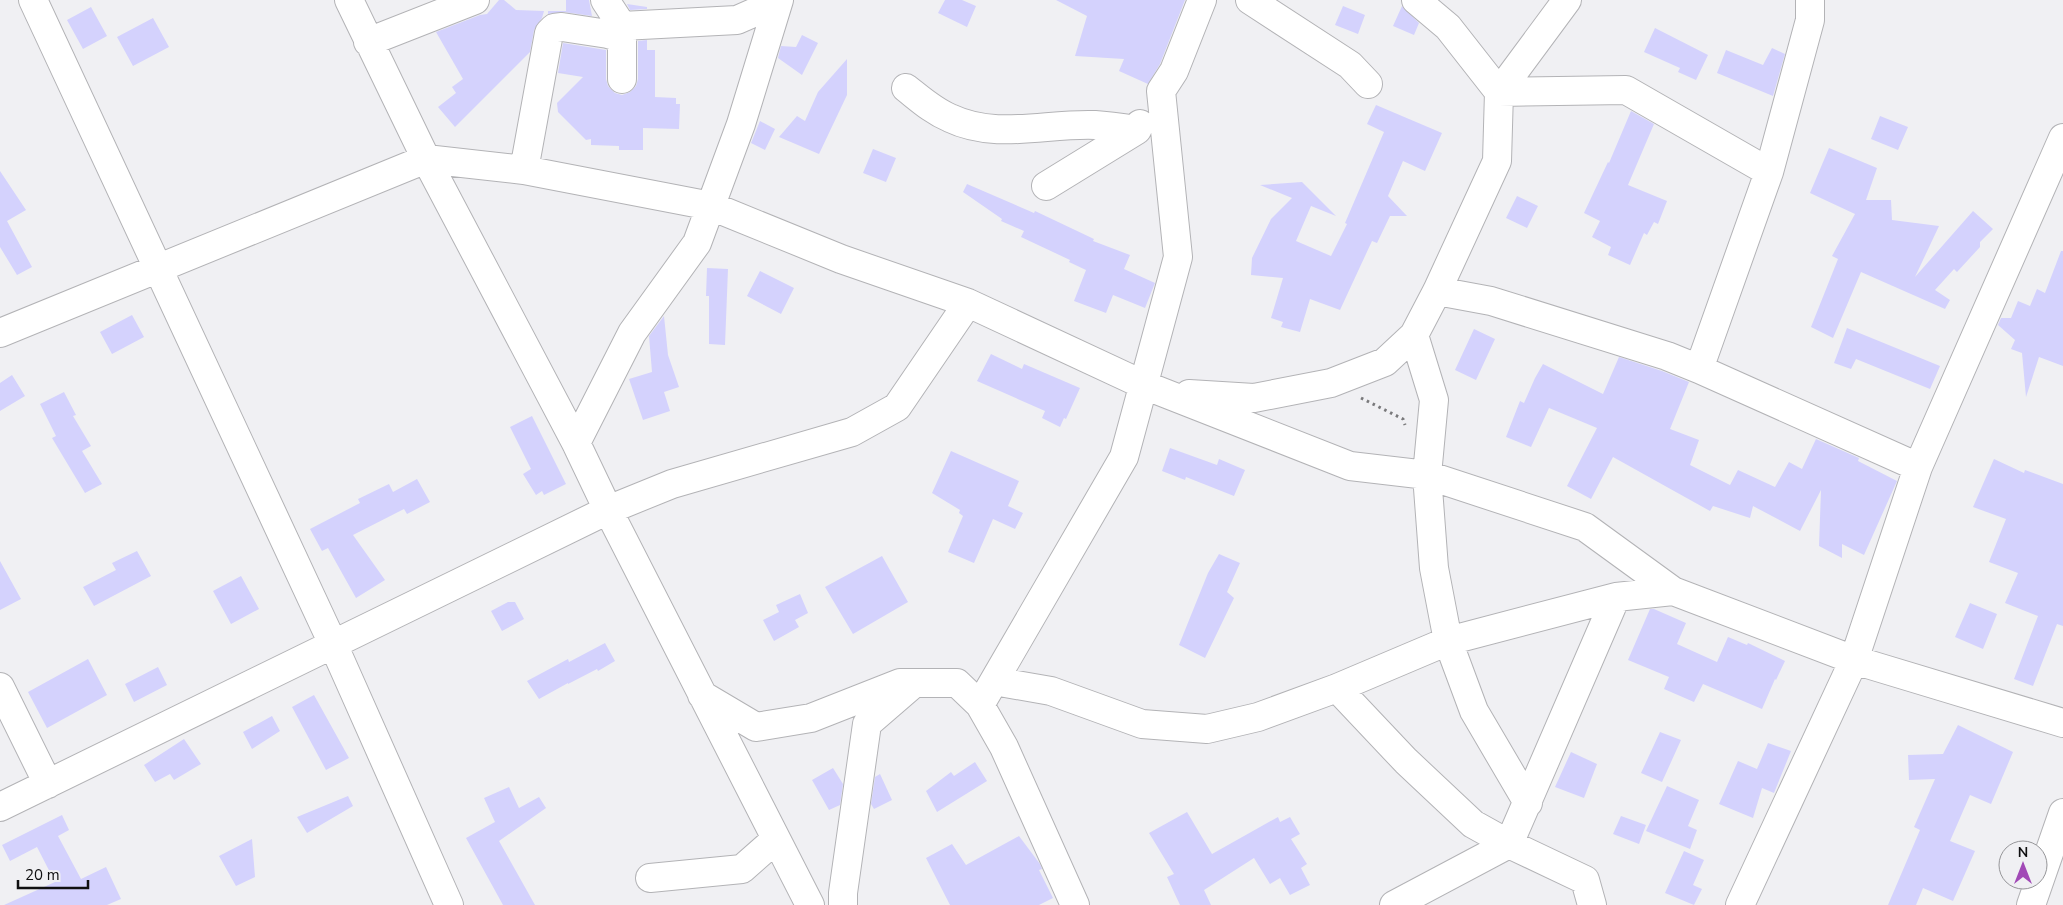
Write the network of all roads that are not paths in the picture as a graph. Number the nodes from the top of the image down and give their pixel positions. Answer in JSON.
{"nodes":[{"id":1,"x":33,"y":0,"type":"edge"},
{"id":2,"x":349,"y":0,"type":"edge"},
{"id":3,"x":475,"y":0,"type":"edge"},
{"id":4,"x":605,"y":0,"type":"edge"},
{"id":5,"x":1202,"y":0,"type":"edge"},
{"id":6,"x":1250,"y":0,"type":"edge"},
{"id":7,"x":1416,"y":0,"type":"edge"},
{"id":8,"x":1567,"y":0,"type":"edge"},
{"id":9,"x":1810,"y":0,"type":"edge"},
{"id":10,"x":779,"y":1,"type":"edge"},
{"id":11,"x":622,"y":32,"type":"junction"},
{"id":12,"x":368,"y":42,"type":"junction"},
{"id":13,"x":622,"y":79,"type":"dead end"},
{"id":14,"x":1368,"y":84,"type":"dead end"},
{"id":15,"x":906,"y":88,"type":"dead end"},
{"id":16,"x":1161,"y":91,"type":"junction"},
{"id":17,"x":1499,"y":92,"type":"junction"},
{"id":18,"x":1137,"y":130,"type":"junction"},
{"id":19,"x":2063,"y":138,"type":"edge"},
{"id":20,"x":426,"y":159,"type":"junction"},
{"id":21,"x":524,"y":170,"type":"junction"},
{"id":22,"x":1769,"y":172,"type":"junction"},
{"id":23,"x":1046,"y":186,"type":"dead end"},
{"id":24,"x":711,"y":206,"type":"junction"},
{"id":25,"x":158,"y":267,"type":"junction"},
{"id":26,"x":1438,"y":291,"type":"junction"},
{"id":27,"x":968,"y":303,"type":"junction"},
{"id":28,"x":0,"y":333,"type":"edge"},
{"id":29,"x":1414,"y":335,"type":"junction"},
{"id":30,"x":1699,"y":369,"type":"junction"},
{"id":31,"x":1155,"y":389,"type":"junction"},
{"id":32,"x":576,"y":443,"type":"junction"},
{"id":33,"x":1918,"y":467,"type":"junction"},
{"id":34,"x":1427,"y":475,"type":"junction"},
{"id":35,"x":608,"y":510,"type":"junction"},
{"id":36,"x":1674,"y":591,"type":"junction"},
{"id":37,"x":1616,"y":597,"type":"junction"},
{"id":38,"x":1448,"y":641,"type":"junction"},
{"id":39,"x":333,"y":644,"type":"junction"},
{"id":40,"x":1854,"y":660,"type":"junction"},
{"id":41,"x":994,"y":682,"type":"junction"},
{"id":42,"x":915,"y":683,"type":"junction"},
{"id":43,"x":0,"y":687,"type":"edge"},
{"id":44,"x":1337,"y":688,"type":"junction"},
{"id":45,"x":702,"y":695,"type":"junction"},
{"id":46,"x":980,"y":705,"type":"junction"},
{"id":47,"x":2063,"y":723,"type":"edge"},
{"id":48,"x":48,"y":784,"type":"junction"},
{"id":49,"x":1528,"y":803,"type":"junction"},
{"id":50,"x":0,"y":807,"type":"edge"},
{"id":51,"x":2063,"y":813,"type":"edge"},
{"id":52,"x":776,"y":839,"type":"junction"},
{"id":53,"x":1509,"y":844,"type":"junction"},
{"id":54,"x":650,"y":878,"type":"dead end"},
{"id":55,"x":2033,"y":903,"type":"edge"},
{"id":56,"x":449,"y":905,"type":"edge"},
{"id":57,"x":810,"y":905,"type":"edge"},
{"id":58,"x":843,"y":905,"type":"edge"},
{"id":59,"x":1075,"y":905,"type":"edge"},
{"id":60,"x":1394,"y":905,"type":"edge"},
{"id":61,"x":1592,"y":905,"type":"edge"},
{"id":62,"x":1740,"y":905,"type":"edge"}],
"edges":[{"from":1,"to":25,"type":"street"},
{"from":2,"to":12,"type":"street"},
{"from":3,"to":12,"type":"street"},
{"from":4,"to":11,"type":"street"},
{"from":5,"to":16,"type":"street"},
{"from":6,"to":14,"type":"street"},
{"from":7,"to":17,"type":"street"},
{"from":8,"to":17,"type":"street"},
{"from":9,"to":22,"type":"street"},
{"from":10,"to":11,"type":"street"},
{"from":10,"to":24,"type":"street"},
{"from":11,"to":13,"type":"street"},
{"from":11,"to":21,"type":"street"},
{"from":12,"to":20,"type":"street"},
{"from":15,"to":18,"type":"street"},
{"from":16,"to":18,"type":"street"},
{"from":16,"to":31,"type":"street"},
{"from":17,"to":22,"type":"street"},
{"from":17,"to":26,"type":"street"},
{"from":18,"to":23,"type":"street"},
{"from":19,"to":33,"type":"street"},
{"from":20,"to":21,"type":"street"},
{"from":20,"to":25,"type":"street"},
{"from":20,"to":32,"type":"street"},
{"from":21,"to":24,"type":"street"},
{"from":22,"to":30,"type":"street"},
{"from":24,"to":27,"type":"street"},
{"from":24,"to":32,"type":"street"},
{"from":25,"to":28,"type":"street"},
{"from":25,"to":39,"type":"street"},
{"from":26,"to":29,"type":"street"},
{"from":26,"to":30,"type":"street"},
{"from":27,"to":31,"type":"street"},
{"from":27,"to":35,"type":"street"},
{"from":29,"to":31,"type":"street"},
{"from":29,"to":34,"type":"street"},
{"from":30,"to":33,"type":"street"},
{"from":31,"to":34,"type":"street"},
{"from":31,"to":41,"type":"street"},
{"from":32,"to":35,"type":"street"},
{"from":33,"to":40,"type":"street"},
{"from":34,"to":36,"type":"street"},
{"from":34,"to":38,"type":"street"},
{"from":35,"to":39,"type":"street"},
{"from":35,"to":45,"type":"street"},
{"from":36,"to":37,"type":"street"},
{"from":36,"to":40,"type":"street"},
{"from":37,"to":38,"type":"street"},
{"from":37,"to":49,"type":"street"},
{"from":38,"to":44,"type":"street"},
{"from":38,"to":49,"type":"street"},
{"from":39,"to":48,"type":"street"},
{"from":39,"to":56,"type":"street"},
{"from":40,"to":47,"type":"street"},
{"from":40,"to":62,"type":"street"},
{"from":41,"to":44,"type":"street"},
{"from":41,"to":46,"type":"street"},
{"from":42,"to":45,"type":"street"},
{"from":42,"to":46,"type":"street"},
{"from":42,"to":58,"type":"street"},
{"from":43,"to":48,"type":"street"},
{"from":44,"to":53,"type":"street"},
{"from":45,"to":52,"type":"street"},
{"from":46,"to":59,"type":"street"},
{"from":48,"to":50,"type":"street"},
{"from":49,"to":53,"type":"street"},
{"from":51,"to":55,"type":"street"},
{"from":52,"to":54,"type":"street"},
{"from":52,"to":57,"type":"street"},
{"from":53,"to":60,"type":"street"},
{"from":53,"to":61,"type":"street"}]}
